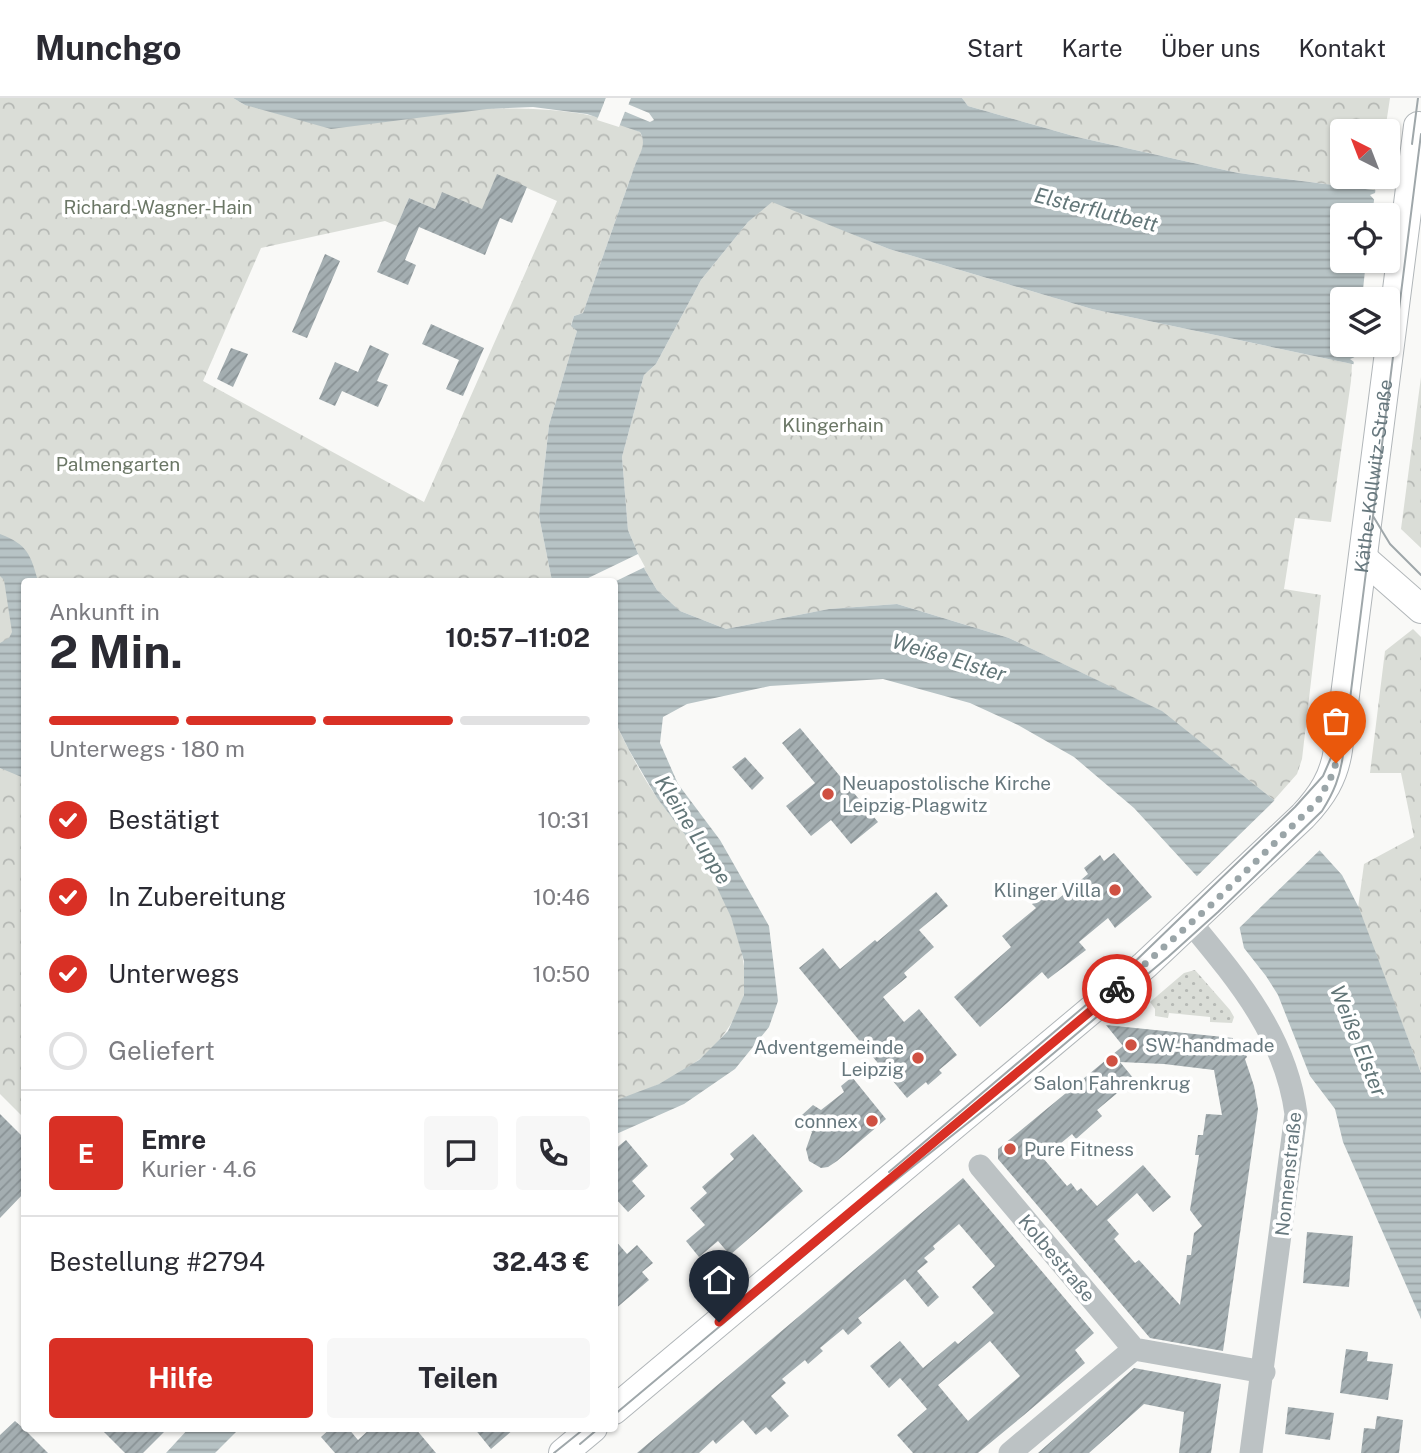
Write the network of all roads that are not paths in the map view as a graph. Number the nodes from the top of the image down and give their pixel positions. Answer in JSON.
{"nodes":[{"id":1,"x":1420,"y":126,"type":"edge"},
{"id":2,"x":1363,"y":558,"type":"junction"},
{"id":3,"x":1421,"y":609,"type":"edge"},
{"id":4,"x":1201,"y":914,"type":"junction"},
{"id":5,"x":980,"y":1166,"type":"dead end"},
{"id":6,"x":1134,"y":1349,"type":"junction"},
{"id":7,"x":1264,"y":1372,"type":"junction"},
{"id":8,"x":618,"y":1407,"type":"edge"},
{"id":9,"x":588,"y":1432,"type":"edge"},
{"id":10,"x":563,"y":1453,"type":"edge"},
{"id":11,"x":1010,"y":1453,"type":"edge"},
{"id":12,"x":1251,"y":1453,"type":"edge"}],
"edges":[{"from":1,"to":2,"type":"main road","name":"Käthe-Kollwitz-Straße"},
{"from":2,"to":3,"type":"main road"},
{"from":2,"to":4,"type":"main road","name":"Käthe-Kollwitz-Straße"},
{"from":4,"to":7,"type":"street","name":"Nonnenstraße"},
{"from":4,"to":8,"type":"main road","name":"Käthe-Kollwitz-Straße"},
{"from":5,"to":6,"type":"street","name":"Kolbestraße"},
{"from":6,"to":7,"type":"street"},
{"from":6,"to":11,"type":"street"},
{"from":7,"to":12,"type":"street","name":"Nonnenstraße"},
{"from":9,"to":10,"type":"main road"}]}
